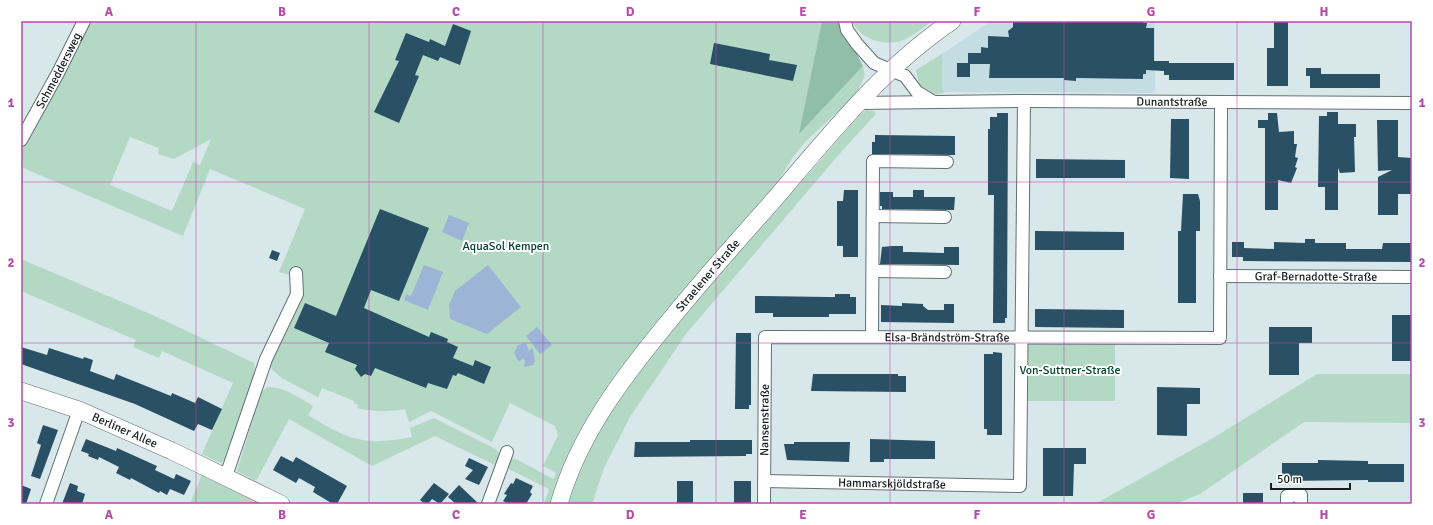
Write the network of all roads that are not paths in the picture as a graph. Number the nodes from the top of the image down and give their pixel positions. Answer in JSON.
{"nodes":[{"id":1,"x":84,"y":21,"type":"edge"},
{"id":2,"x":845,"y":21,"type":"edge"},
{"id":3,"x":952,"y":21,"type":"edge"},
{"id":4,"x":891,"y":71,"type":"junction"},
{"id":5,"x":932,"y":101,"type":"junction"},
{"id":6,"x":1024,"y":101,"type":"junction"},
{"id":7,"x":1221,"y":102,"type":"junction"},
{"id":8,"x":858,"y":103,"type":"junction"},
{"id":9,"x":1412,"y":103,"type":"edge"},
{"id":10,"x":21,"y":140,"type":"edge"},
{"id":11,"x":946,"y":162,"type":"dead end"},
{"id":12,"x":873,"y":216,"type":"junction"},
{"id":13,"x":946,"y":217,"type":"dead end"},
{"id":14,"x":873,"y":271,"type":"junction"},
{"id":15,"x":946,"y":272,"type":"dead end"},
{"id":16,"x":296,"y":273,"type":"dead end"},
{"id":17,"x":1220,"y":276,"type":"junction"},
{"id":18,"x":1412,"y":277,"type":"edge"},
{"id":19,"x":872,"y":336,"type":"junction"},
{"id":20,"x":1021,"y":336,"type":"junction"},
{"id":21,"x":765,"y":337,"type":"joint"},
{"id":22,"x":21,"y":391,"type":"edge"},
{"id":23,"x":79,"y":410,"type":"junction"},
{"id":24,"x":507,"y":452,"type":"dead end"},
{"id":25,"x":226,"y":476,"type":"junction"},
{"id":26,"x":764,"y":482,"type":"junction"},
{"id":27,"x":46,"y":504,"type":"edge"},
{"id":28,"x":281,"y":504,"type":"edge"},
{"id":29,"x":488,"y":504,"type":"edge"},
{"id":30,"x":559,"y":504,"type":"edge"},
{"id":31,"x":764,"y":504,"type":"edge"},
{"id":32,"x":1287,"y":504,"type":"edge"},
{"id":33,"x":1301,"y":504,"type":"edge"}],
"edges":[{"from":1,"to":10,"type":"street","name":"Schmeddersweg"},
{"from":2,"to":4,"type":"street"},
{"from":3,"to":4,"type":"street","name":"Straelener Straße"},
{"from":4,"to":5,"type":"street"},
{"from":4,"to":8,"type":"street","name":"Straelener Straße"},
{"from":5,"to":6,"type":"street","name":"Dunantstraße"},
{"from":5,"to":8,"type":"street","name":"Dunantstraße"},
{"from":6,"to":7,"type":"street","name":"Dunantstraße"},
{"from":6,"to":20,"type":"street"},
{"from":7,"to":9,"type":"street","name":"Dunantstraße"},
{"from":7,"to":17,"type":"street"},
{"from":8,"to":30,"type":"street","name":"Straelener Straße"},
{"from":11,"to":12,"type":"street","name":"Elsa-Brändström-Straße"},
{"from":12,"to":13,"type":"street"},
{"from":12,"to":14,"type":"street","name":"Elsa-Brändström-Straße"},
{"from":14,"to":15,"type":"street"},
{"from":14,"to":19,"type":"street","name":"Elsa-Brändström-Straße"},
{"from":16,"to":25,"type":"street"},
{"from":17,"to":18,"type":"street","name":"Graf-Bernadotte-Straße"},
{"from":17,"to":20,"type":"street"},
{"from":19,"to":20,"type":"street","name":"Elsa-Brändström-Straße"},
{"from":19,"to":21,"type":"street","name":"Elsa-Brändström-Straße"},
{"from":20,"to":26,"type":"street","name":"Hammarskjöldstraße"},
{"from":21,"to":26,"type":"street","name":"Nansenstraße"},
{"from":22,"to":23,"type":"street","name":"Berliner Allee"},
{"from":23,"to":25,"type":"street","name":"Berliner Allee"},
{"from":23,"to":27,"type":"street"},
{"from":24,"to":29,"type":"street"},
{"from":25,"to":28,"type":"street","name":"Berliner Allee"},
{"from":26,"to":31,"type":"street","name":"Nansenstraße"},
{"from":32,"to":33,"type":"street"}]}
